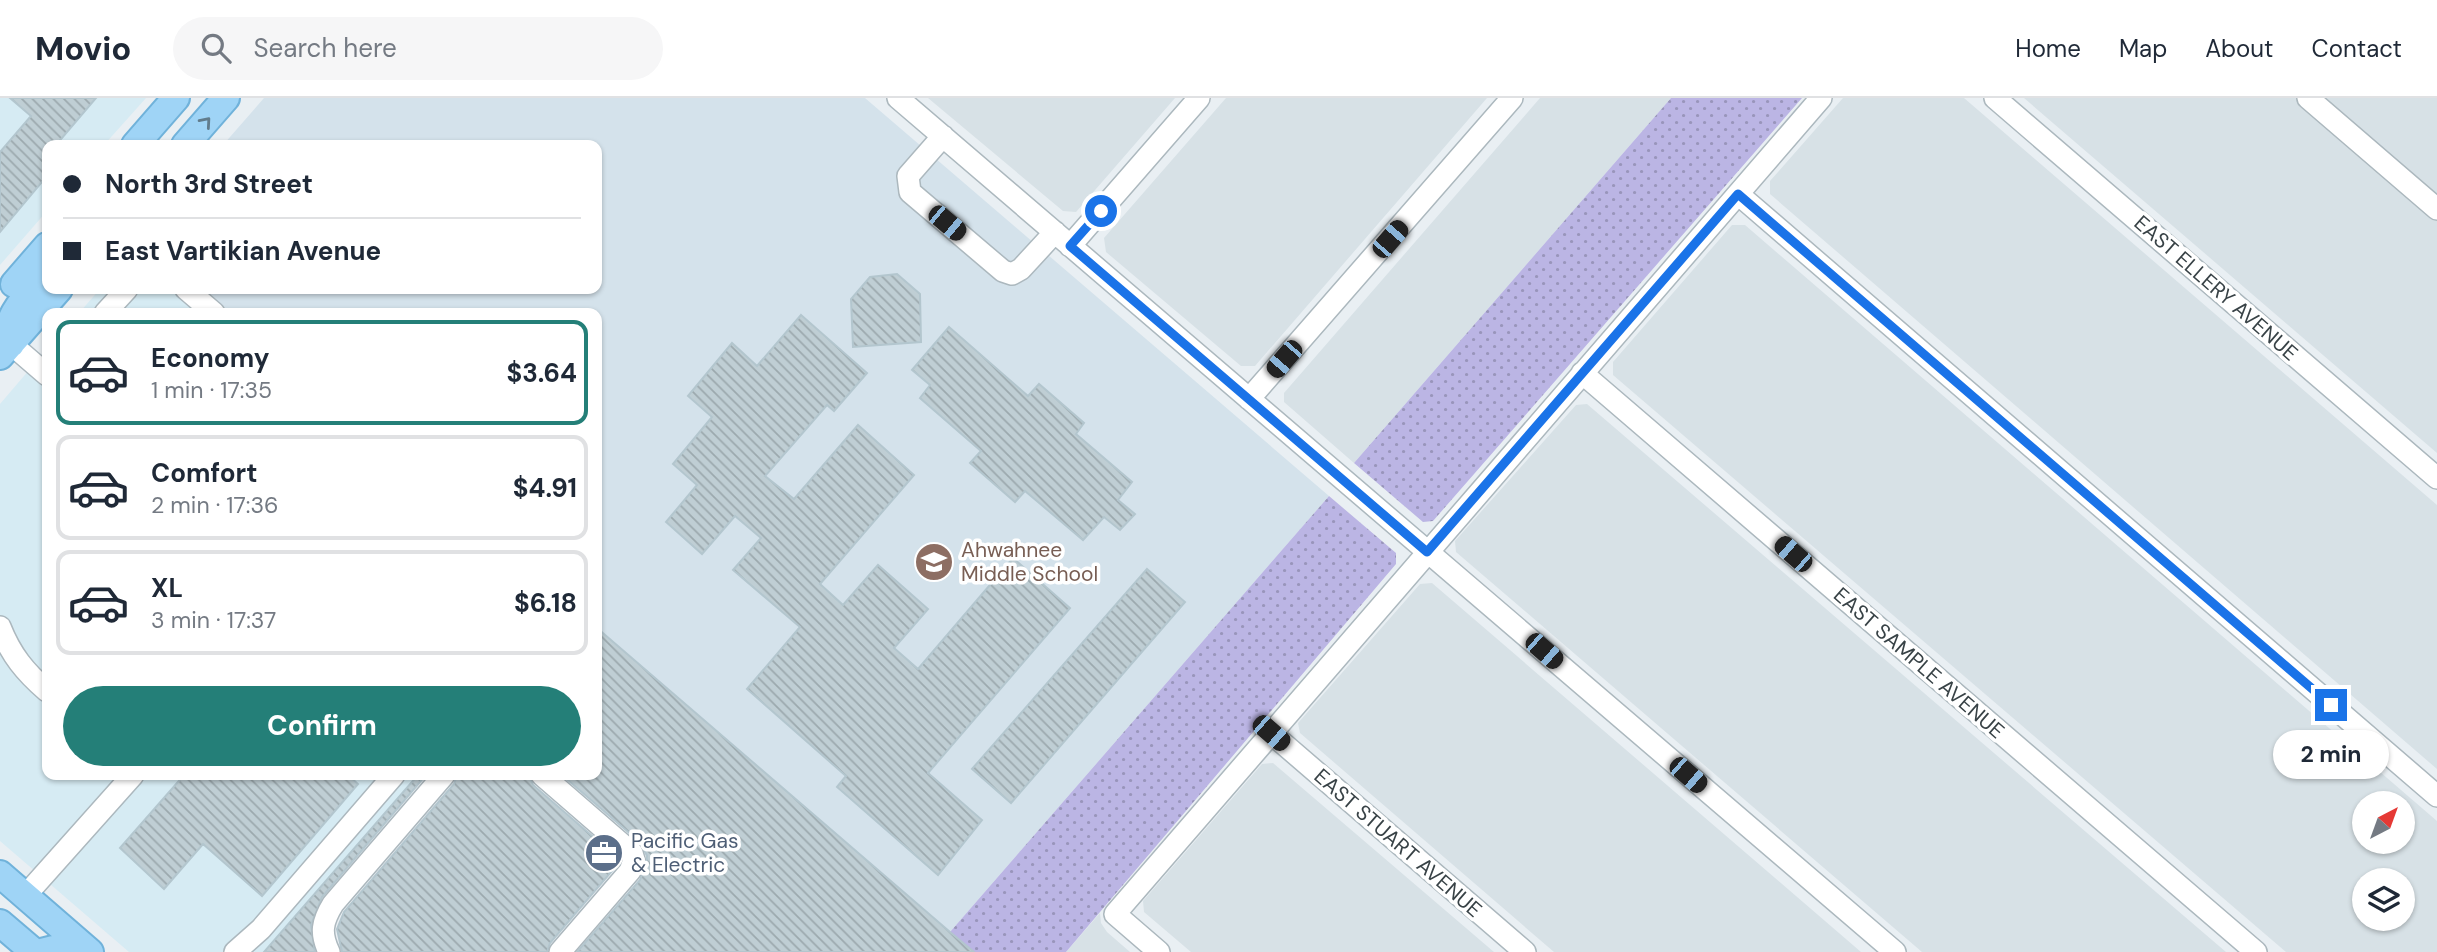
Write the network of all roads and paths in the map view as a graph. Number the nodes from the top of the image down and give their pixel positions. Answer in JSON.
{"nodes":[{"id":1,"x":176,"y":98,"type":"edge"},
{"id":2,"x":226,"y":98,"type":"edge"},
{"id":3,"x":898,"y":98,"type":"edge"},
{"id":4,"x":1199,"y":98,"type":"edge"},
{"id":5,"x":1512,"y":98,"type":"edge"},
{"id":6,"x":1821,"y":98,"type":"edge"},
{"id":7,"x":1996,"y":98,"type":"edge"},
{"id":8,"x":2308,"y":98,"type":"edge"},
{"id":9,"x":943,"y":136,"type":"junction"},
{"id":10,"x":139,"y":140,"type":"edge"},
{"id":11,"x":189,"y":140,"type":"edge"},
{"id":12,"x":1738,"y":194,"type":"junction"},
{"id":13,"x":2437,"y":209,"type":"edge"},
{"id":14,"x":1063,"y":239,"type":"junction"},
{"id":15,"x":42,"y":252,"type":"edge"},
{"id":16,"x":42,"y":279,"type":"edge"},
{"id":17,"x":55,"y":294,"type":"edge"},
{"id":18,"x":122,"y":294,"type":"edge"},
{"id":19,"x":192,"y":294,"type":"edge"},
{"id":20,"x":0,"y":300,"type":"edge"},
{"id":21,"x":42,"y":308,"type":"edge"},
{"id":22,"x":42,"y":308,"type":"edge"},
{"id":23,"x":110,"y":308,"type":"edge"},
{"id":24,"x":208,"y":308,"type":"edge"},
{"id":25,"x":5,"y":350,"type":"edge"},
{"id":26,"x":42,"y":372,"type":"edge"},
{"id":27,"x":1582,"y":373,"type":"junction"},
{"id":28,"x":1249,"y":399,"type":"junction"},
{"id":29,"x":2437,"y":478,"type":"edge"},
{"id":30,"x":1427,"y":552,"type":"junction"},
{"id":31,"x":1,"y":635,"type":"edge"},
{"id":32,"x":42,"y":687,"type":"edge"},
{"id":33,"x":1271,"y":733,"type":"junction"},
{"id":34,"x":129,"y":780,"type":"edge"},
{"id":35,"x":390,"y":780,"type":"edge"},
{"id":36,"x":440,"y":780,"type":"edge"},
{"id":37,"x":548,"y":780,"type":"edge"},
{"id":38,"x":2437,"y":796,"type":"edge"},
{"id":39,"x":0,"y":874,"type":"edge"},
{"id":40,"x":25,"y":896,"type":"junction"},
{"id":41,"x":0,"y":923,"type":"edge"},
{"id":42,"x":34,"y":952,"type":"edge"},
{"id":43,"x":41,"y":952,"type":"edge"},
{"id":44,"x":62,"y":952,"type":"edge"},
{"id":45,"x":90,"y":952,"type":"edge"},
{"id":46,"x":235,"y":952,"type":"edge"},
{"id":47,"x":329,"y":952,"type":"edge"},
{"id":48,"x":560,"y":952,"type":"edge"},
{"id":49,"x":1159,"y":952,"type":"edge"},
{"id":50,"x":1525,"y":952,"type":"edge"},
{"id":51,"x":1895,"y":952,"type":"edge"},
{"id":52,"x":2256,"y":952,"type":"edge"}],
"edges":[{"from":1,"to":10,"type":"main road"},
{"from":11,"to":2,"type":"main road","one_way":true},
{"from":3,"to":9,"type":"street"},
{"from":4,"to":14,"type":"street"},
{"from":5,"to":28,"type":"street"},
{"from":6,"to":12,"type":"street"},
{"from":7,"to":29,"type":"street","name":"EAST ELLERY AVENUE"},
{"from":8,"to":13,"type":"street"},
{"from":9,"to":14,"type":"street"},
{"from":9,"to":14,"type":"street"},
{"from":12,"to":27,"type":"street"},
{"from":12,"to":38,"type":"street"},
{"from":14,"to":28,"type":"street"},
{"from":15,"to":20,"type":"main road"},
{"from":16,"to":25,"type":"main road"},
{"from":17,"to":22,"type":"main road"},
{"from":18,"to":23,"type":"street"},
{"from":19,"to":24,"type":"street"},
{"from":21,"to":25,"type":"main road"},
{"from":25,"to":26,"type":"street"},
{"from":27,"to":30,"type":"street"},
{"from":27,"to":52,"type":"street","name":"EAST SAMPLE AVENUE"},
{"from":28,"to":30,"type":"street"},
{"from":30,"to":33,"type":"street"},
{"from":30,"to":51,"type":"street"},
{"from":31,"to":32,"type":"street"},
{"from":33,"to":49,"type":"street"},
{"from":33,"to":50,"type":"street","name":"EAST STUART AVENUE"},
{"from":34,"to":40,"type":"street"},
{"from":35,"to":46,"type":"street"},
{"from":36,"to":47,"type":"street"},
{"from":37,"to":48,"type":"street"},
{"from":39,"to":40,"type":"main road"},
{"from":40,"to":45,"type":"main road"},
{"from":41,"to":42,"type":"main road"},
{"from":43,"to":44,"type":"main road"}]}
